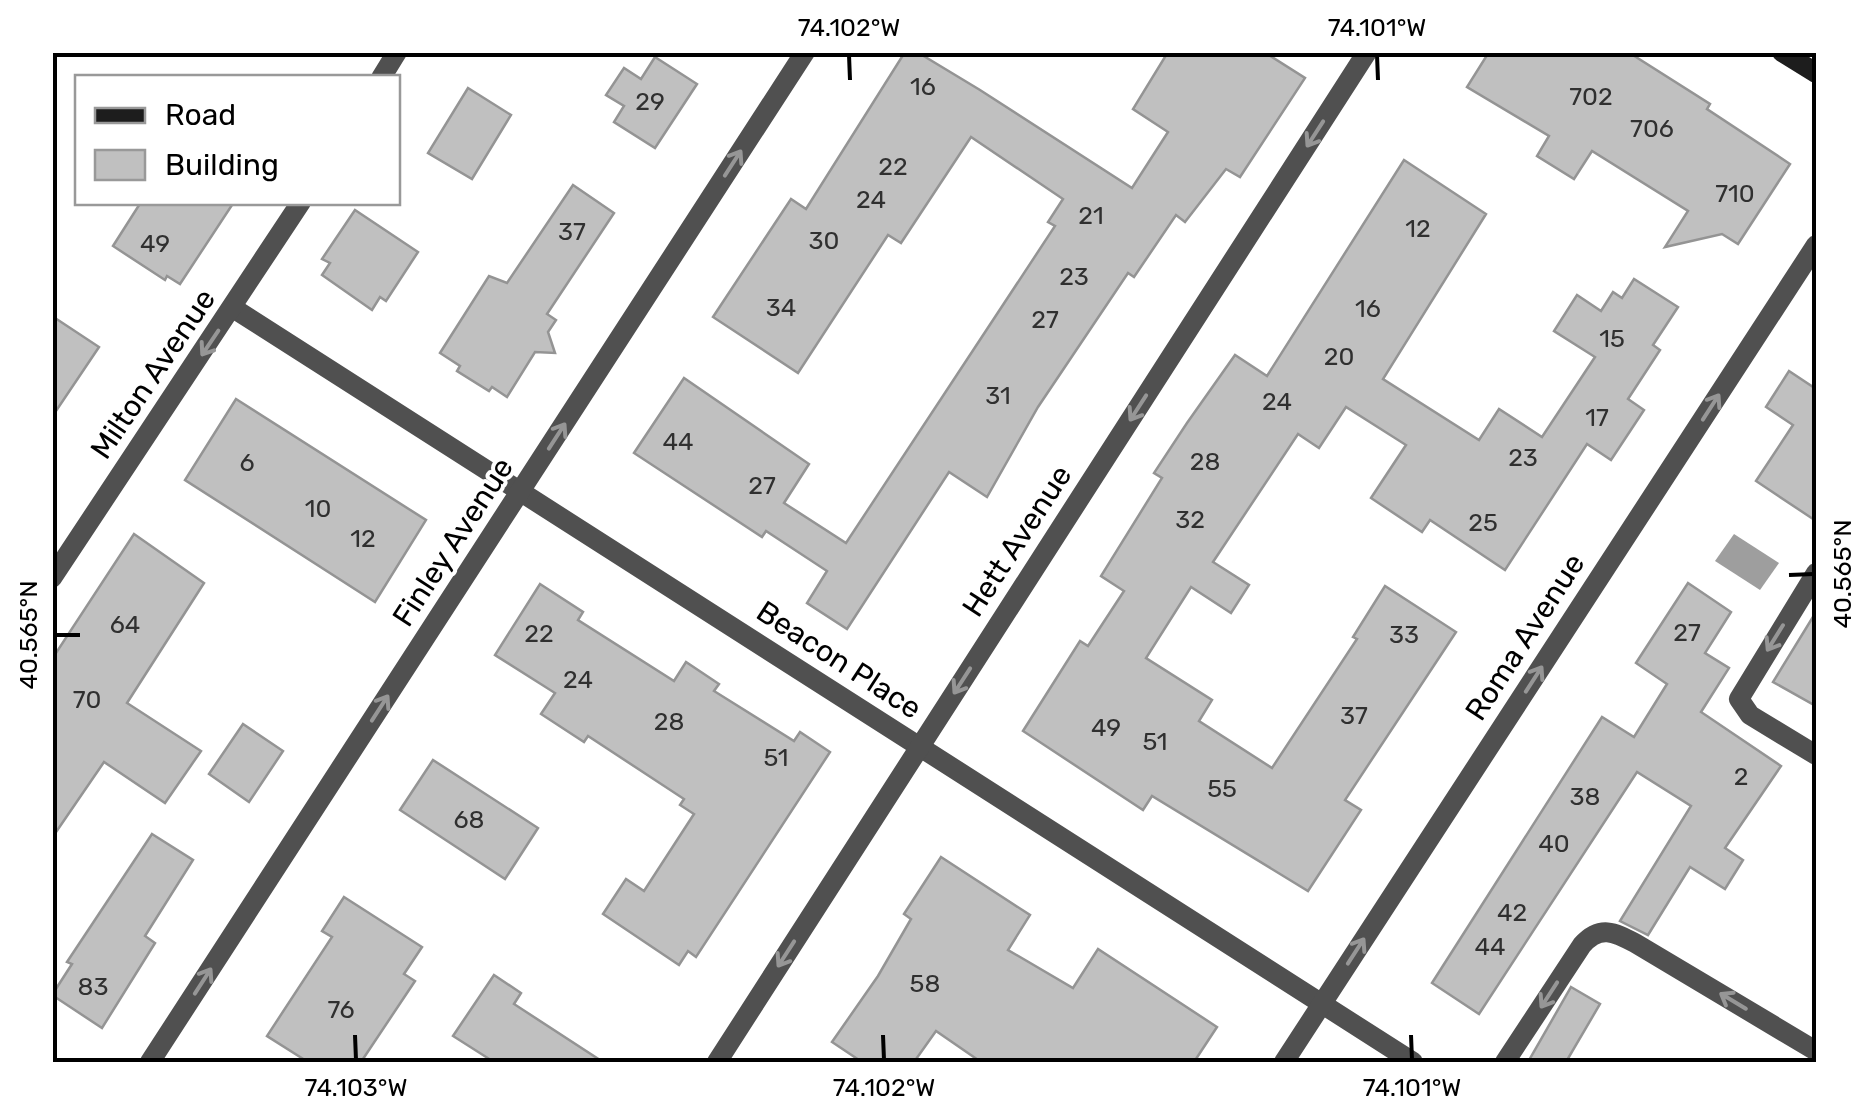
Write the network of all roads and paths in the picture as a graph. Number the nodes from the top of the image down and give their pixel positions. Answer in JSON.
{"nodes":[{"id":1,"x":397,"y":52,"type":"edge"},
{"id":2,"x":804,"y":52,"type":"edge"},
{"id":3,"x":1368,"y":52,"type":"edge"},
{"id":4,"x":1782,"y":52,"type":"edge"},
{"id":5,"x":1816,"y":73,"type":"edge"},
{"id":6,"x":383,"y":75,"type":"edge"},
{"id":7,"x":299,"y":205,"type":"edge"},
{"id":8,"x":1816,"y":245,"type":"edge"},
{"id":9,"x":234,"y":308,"type":"junction"},
{"id":10,"x":521,"y":492,"type":"junction"},
{"id":11,"x":1816,"y":573,"type":"edge"},
{"id":12,"x":52,"y":578,"type":"edge"},
{"id":13,"x":920,"y":747,"type":"junction"},
{"id":14,"x":1816,"y":754,"type":"edge"},
{"id":15,"x":1322,"y":1004,"type":"junction"},
{"id":16,"x":1816,"y":1051,"type":"edge"},
{"id":17,"x":150,"y":1062,"type":"edge"},
{"id":18,"x":717,"y":1062,"type":"edge"},
{"id":19,"x":1284,"y":1062,"type":"edge"},
{"id":20,"x":1412,"y":1062,"type":"edge"},
{"id":21,"x":1505,"y":1062,"type":"edge"}],
"edges":[{"from":1,"to":6,"type":"street"},
{"from":10,"to":2,"type":"street","name":"Finley Avenue","one_way":true},
{"from":3,"to":13,"type":"street","name":"Hett Avenue","one_way":true},
{"from":4,"to":5,"type":"street"},
{"from":7,"to":9,"type":"street","name":"Milton Avenue"},
{"from":15,"to":8,"type":"street","name":"Roma Avenue","one_way":true},
{"from":9,"to":10,"type":"street","name":"Beacon Place"},
{"from":9,"to":12,"type":"street","name":"Milton Avenue","one_way":true},
{"from":10,"to":13,"type":"street","name":"Beacon Place"},
{"from":17,"to":10,"type":"street","name":"Finley Avenue","one_way":true},
{"from":11,"to":14,"type":"street","one_way":true},
{"from":13,"to":15,"type":"street","name":"Beacon Place"},
{"from":13,"to":18,"type":"street","name":"Hett Avenue","one_way":true},
{"from":15,"to":19,"type":"street","name":"Roma Avenue"},
{"from":15,"to":20,"type":"street","name":"Beacon Place"},
{"from":16,"to":21,"type":"street","one_way":true}]}
